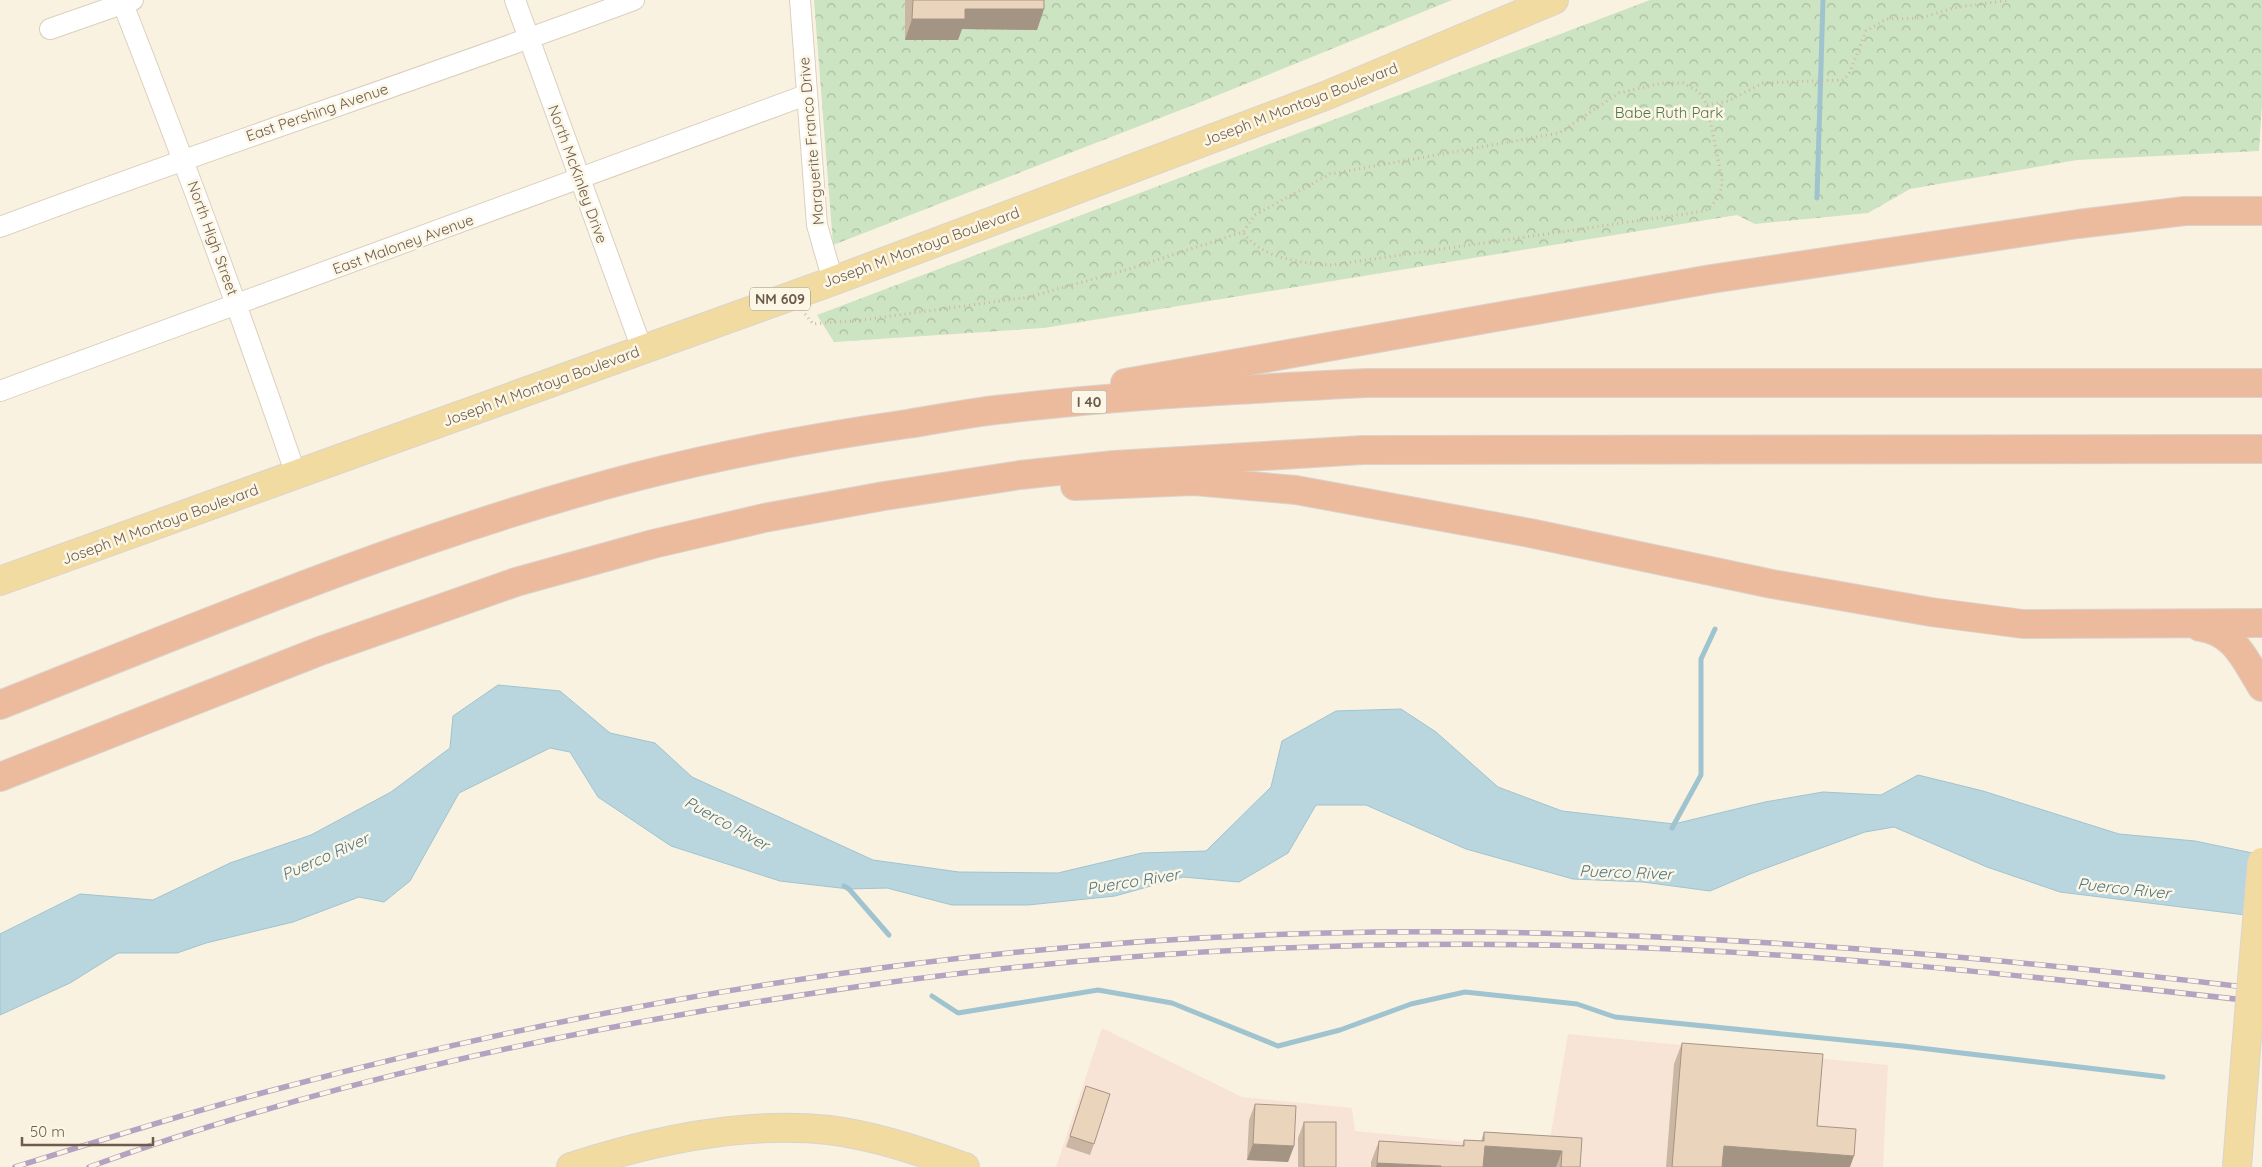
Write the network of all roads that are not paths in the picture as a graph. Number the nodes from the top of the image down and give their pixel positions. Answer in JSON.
{"nodes":[{"id":1,"x":514,"y":0,"type":"edge"},
{"id":2,"x":634,"y":0,"type":"edge"},
{"id":3,"x":800,"y":0,"type":"edge"},
{"id":4,"x":1554,"y":0,"type":"edge"},
{"id":5,"x":128,"y":2,"type":"edge"},
{"id":6,"x":50,"y":29,"type":"dead end"},
{"id":7,"x":529,"y":39,"type":"junction"},
{"id":8,"x":806,"y":95,"type":"junction"},
{"id":9,"x":184,"y":158,"type":"junction"},
{"id":10,"x":580,"y":178,"type":"junction"},
{"id":11,"x":2262,"y":211,"type":"edge"},
{"id":12,"x":0,"y":227,"type":"edge"},
{"id":13,"x":833,"y":280,"type":"junction"},
{"id":14,"x":238,"y":305,"type":"junction"},
{"id":15,"x":642,"y":349,"type":"junction"},
{"id":16,"x":2262,"y":383,"type":"edge"},
{"id":17,"x":0,"y":391,"type":"edge"},
{"id":18,"x":836,"y":434,"type":"junction"},
{"id":19,"x":2262,"y":449,"type":"edge"},
{"id":20,"x":296,"y":475,"type":"junction"},
{"id":21,"x":884,"y":496,"type":"junction"},
{"id":22,"x":0,"y":581,"type":"edge"},
{"id":23,"x":2159,"y":622,"type":"junction"},
{"id":24,"x":2262,"y":623,"type":"edge"},
{"id":25,"x":2262,"y":687,"type":"edge"},
{"id":26,"x":0,"y":705,"type":"edge"},
{"id":27,"x":0,"y":777,"type":"edge"},
{"id":28,"x":2262,"y":862,"type":"edge"},
{"id":29,"x":571,"y":1167,"type":"edge"},
{"id":30,"x":965,"y":1167,"type":"edge"},
{"id":31,"x":2237,"y":1167,"type":"edge"}],
"edges":[{"from":1,"to":7,"type":"street","name":"North McKinley Drive"},
{"from":2,"to":7,"type":"street","name":"East Pershing Avenue"},
{"from":3,"to":8,"type":"street","name":"Marguerite Franco Drive"},
{"from":4,"to":13,"type":"main road","name":"Joseph M Montoya Boulevard","number":"NM 609"},
{"from":5,"to":6,"type":"street"},
{"from":5,"to":9,"type":"street","name":"North High Street"},
{"from":7,"to":9,"type":"street","name":"East Pershing Avenue"},
{"from":7,"to":10,"type":"street","name":"North McKinley Drive"},
{"from":8,"to":10,"type":"street","name":"East Maloney Avenue"},
{"from":8,"to":13,"type":"street","name":"Marguerite Franco Drive"},
{"from":9,"to":12,"type":"street","name":"East Pershing Avenue"},
{"from":9,"to":14,"type":"street","name":"North High Street"},
{"from":10,"to":14,"type":"street","name":"East Maloney Avenue"},
{"from":10,"to":15,"type":"street","name":"North McKinley Drive"},
{"from":11,"to":18,"type":"highway"},
{"from":13,"to":15,"type":"main road","name":"Joseph M Montoya Boulevard","number":"NM 609"},
{"from":14,"to":17,"type":"street","name":"East Maloney Avenue"},
{"from":14,"to":20,"type":"street","name":"North High Street"},
{"from":15,"to":20,"type":"main road","name":"Joseph M Montoya Boulevard","number":"NM 609"},
{"from":16,"to":18,"type":"highway","number":"I 40"},
{"from":18,"to":26,"type":"highway","number":"I 40"},
{"from":19,"to":21,"type":"highway"},
{"from":20,"to":22,"type":"main road","name":"Joseph M Montoya Boulevard","number":"NM 609"},
{"from":21,"to":23,"type":"highway"},
{"from":21,"to":27,"type":"highway"},
{"from":23,"to":24,"type":"highway"},
{"from":23,"to":25,"type":"highway"},
{"from":28,"to":31,"type":"main road","bridge":true},
{"from":29,"to":30,"type":"main road"}]}
